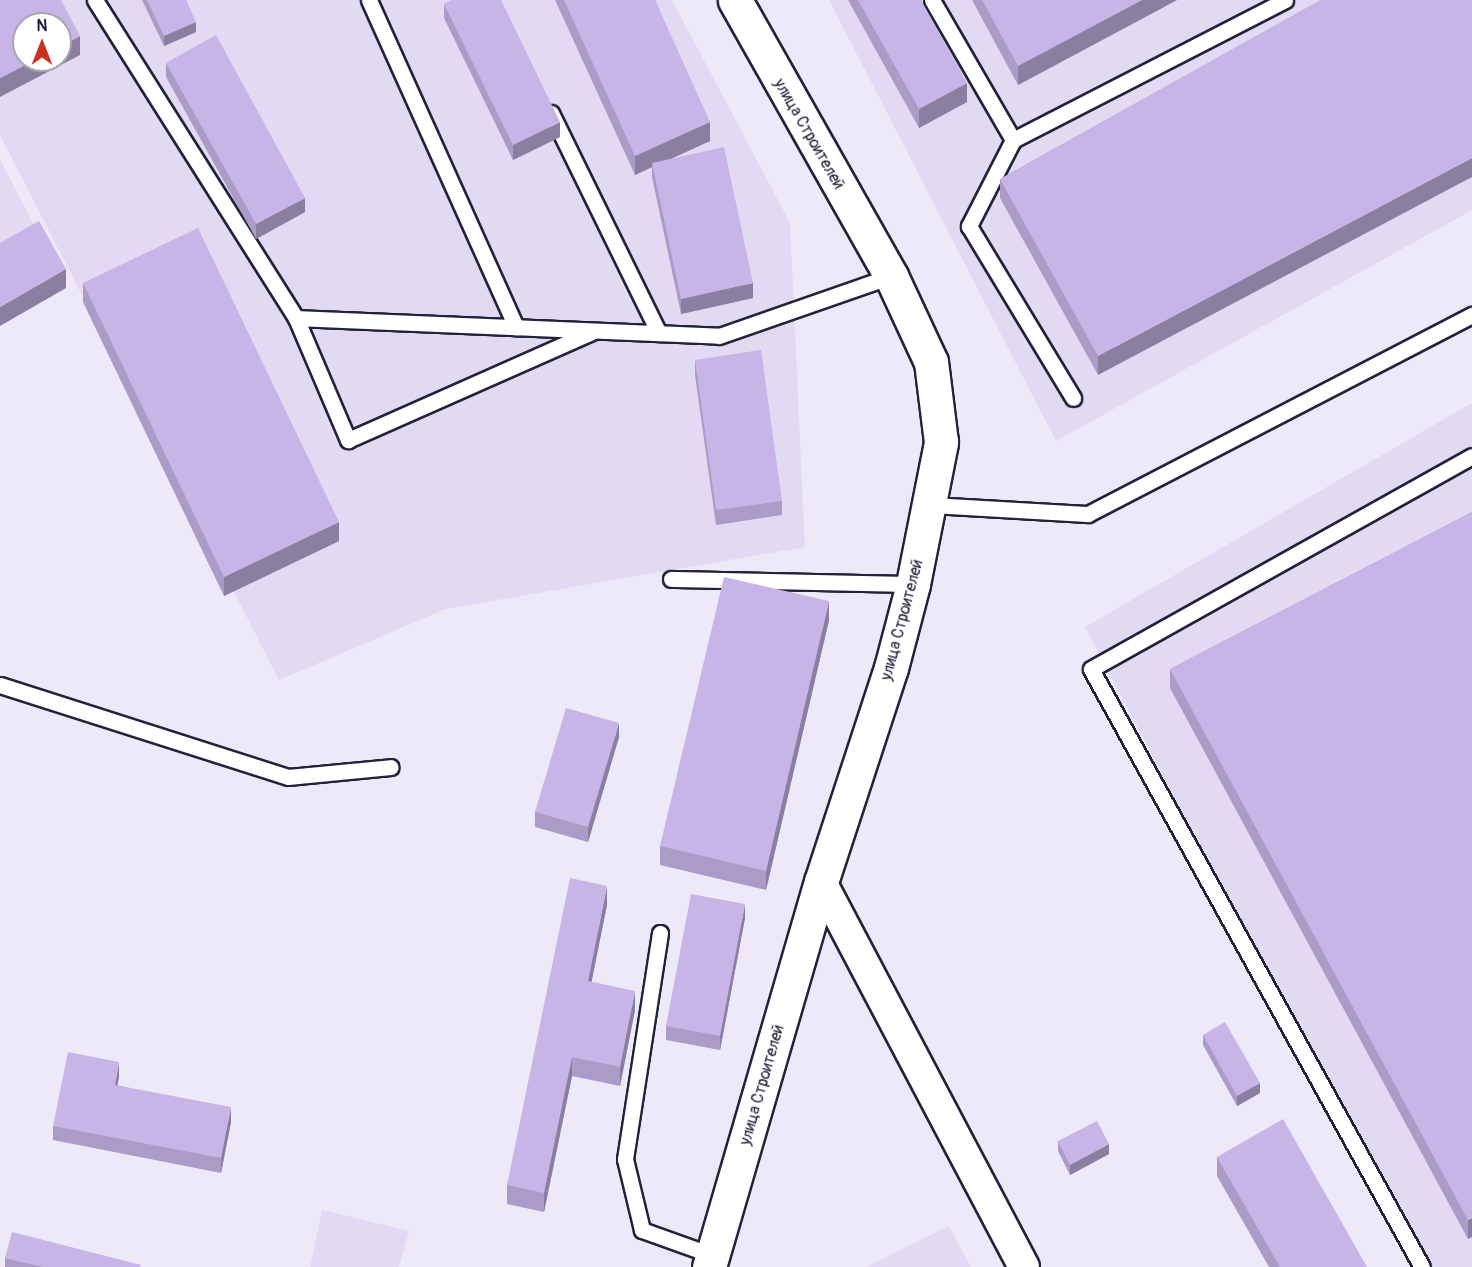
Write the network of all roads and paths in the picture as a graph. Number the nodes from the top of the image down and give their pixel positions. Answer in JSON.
{"nodes":[{"id":1,"x":95,"y":0,"type":"edge"},
{"id":2,"x":369,"y":0,"type":"edge"},
{"id":3,"x":735,"y":0,"type":"edge"},
{"id":4,"x":932,"y":0,"type":"edge"},
{"id":5,"x":1285,"y":0,"type":"edge"},
{"id":6,"x":543,"y":97,"type":"edge"},
{"id":7,"x":1013,"y":140,"type":"junction"},
{"id":8,"x":891,"y":276,"type":"junction"},
{"id":9,"x":1472,"y":315,"type":"edge"},
{"id":10,"x":296,"y":318,"type":"junction"},
{"id":11,"x":516,"y":327,"type":"junction"},
{"id":12,"x":595,"y":331,"type":"junction"},
{"id":13,"x":659,"y":333,"type":"junction"},
{"id":14,"x":1073,"y":398,"type":"dead end"},
{"id":15,"x":1472,"y":456,"type":"edge"},
{"id":16,"x":930,"y":505,"type":"junction"},
{"id":17,"x":671,"y":579,"type":"dead end"},
{"id":18,"x":913,"y":584,"type":"junction"},
{"id":19,"x":0,"y":685,"type":"edge"},
{"id":20,"x":391,"y":767,"type":"dead end"},
{"id":21,"x":821,"y":882,"type":"junction"},
{"id":22,"x":660,"y":933,"type":"dead end"},
{"id":23,"x":710,"y":1261,"type":"edge"},
{"id":24,"x":1024,"y":1267,"type":"edge"},
{"id":25,"x":1422,"y":1267,"type":"edge"}],
"edges":[{"from":1,"to":10,"type":"lane"},
{"from":2,"to":11,"type":"lane"},
{"from":3,"to":8,"type":"street","name":"улица Строителей"},
{"from":4,"to":7,"type":"lane"},
{"from":5,"to":7,"type":"lane"},
{"from":6,"to":13,"type":"lane"},
{"from":7,"to":14,"type":"lane"},
{"from":8,"to":13,"type":"lane"},
{"from":8,"to":16,"type":"street","name":"улица Строителей"},
{"from":9,"to":16,"type":"lane"},
{"from":10,"to":11,"type":"lane"},
{"from":10,"to":12,"type":"lane"},
{"from":11,"to":12,"type":"lane"},
{"from":12,"to":13,"type":"lane"},
{"from":15,"to":25,"type":"lane"},
{"from":16,"to":18,"type":"street","name":"улица Строителей"},
{"from":17,"to":18,"type":"lane"},
{"from":18,"to":21,"type":"street","name":"улица Строителей"},
{"from":19,"to":20,"type":"lane"},
{"from":21,"to":23,"type":"street","name":"улица Строителей"},
{"from":21,"to":24,"type":"street"},
{"from":22,"to":23,"type":"lane"}]}
